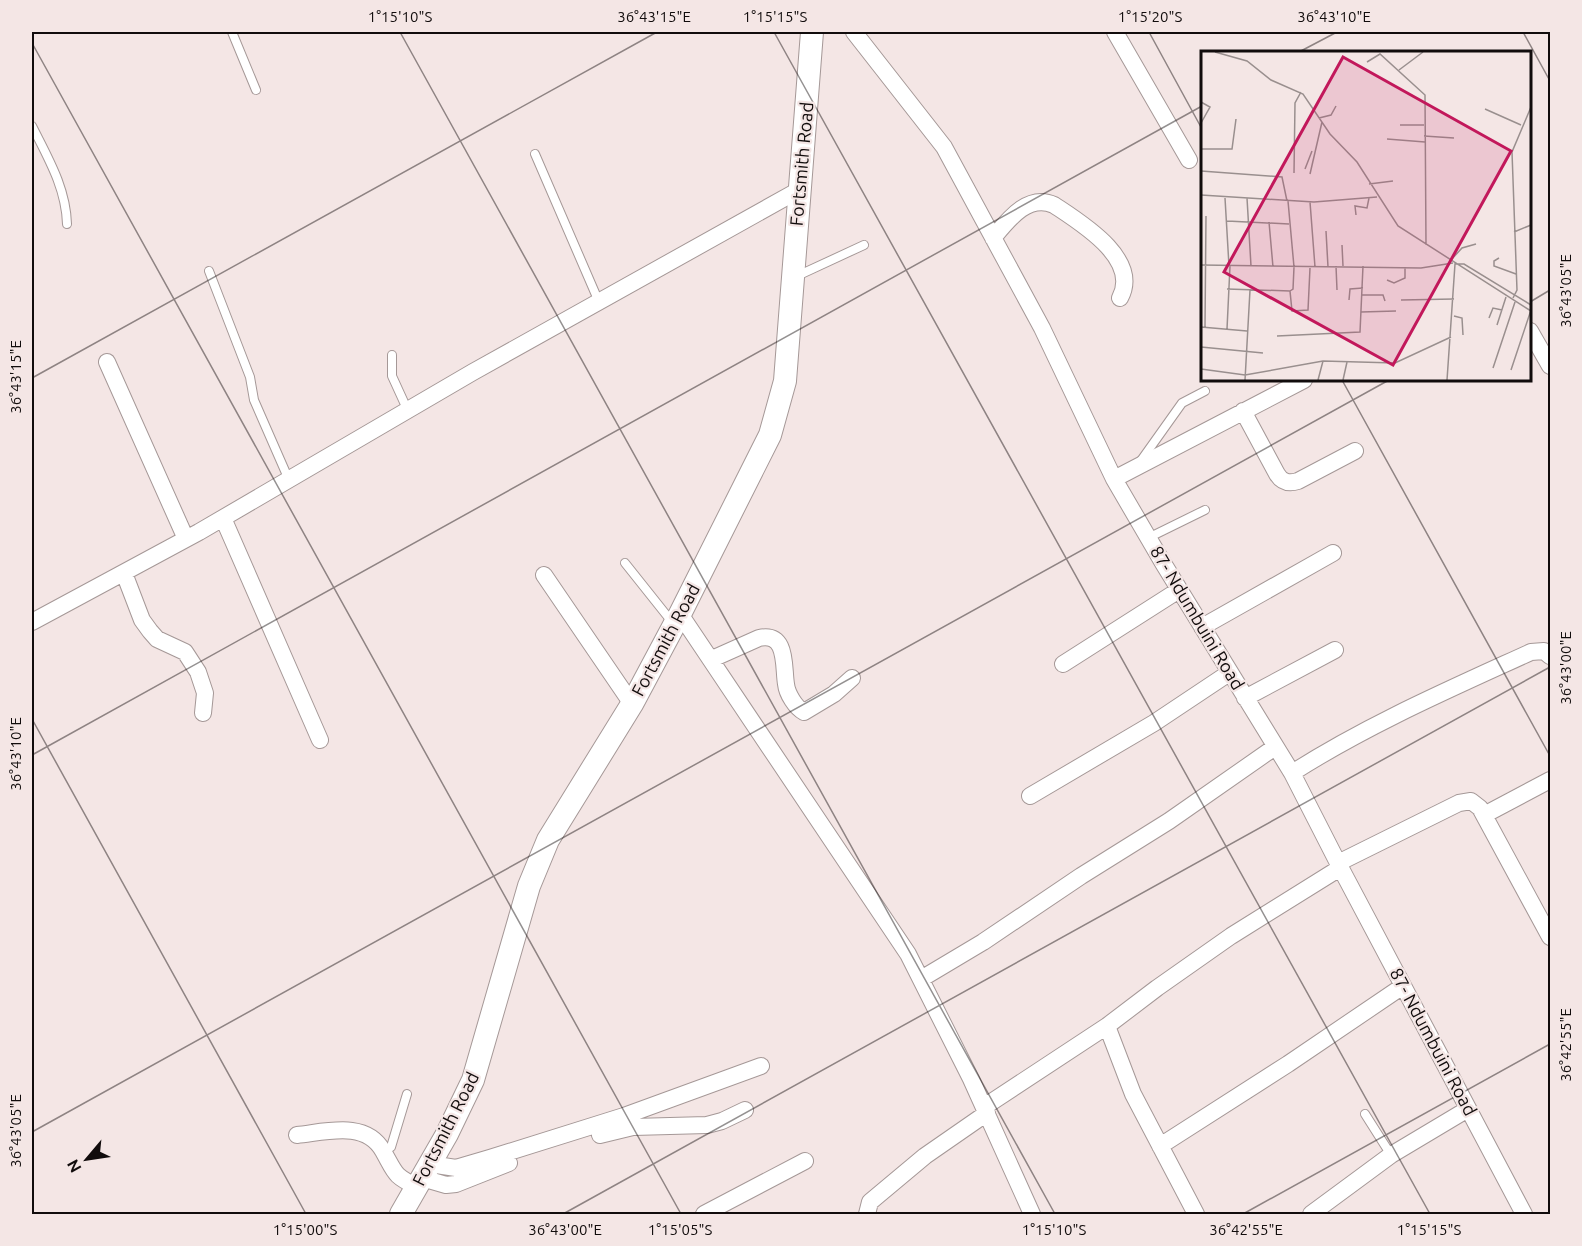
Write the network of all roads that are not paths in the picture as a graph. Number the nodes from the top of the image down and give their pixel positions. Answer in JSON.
{"nodes":[{"id":1,"x":232,"y":32,"type":"edge"},
{"id":2,"x":812,"y":32,"type":"edge"},
{"id":3,"x":854,"y":32,"type":"edge"},
{"id":4,"x":1115,"y":32,"type":"edge"},
{"id":5,"x":256,"y":90,"type":"dead end"},
{"id":6,"x":32,"y":126,"type":"edge"},
{"id":7,"x":535,"y":154,"type":"dead end"},
{"id":8,"x":1189,"y":160,"type":"dead end"},
{"id":9,"x":800,"y":190,"type":"junction"},
{"id":10,"x":67,"y":224,"type":"dead end"},
{"id":11,"x":993,"y":238,"type":"junction"},
{"id":12,"x":864,"y":245,"type":"dead end"},
{"id":13,"x":209,"y":271,"type":"dead end"},
{"id":14,"x":793,"y":278,"type":"junction"},
{"id":15,"x":1120,"y":298,"type":"dead end"},
{"id":16,"x":599,"y":302,"type":"junction"},
{"id":17,"x":1531,"y":333,"type":"edge"},
{"id":18,"x":392,"y":355,"type":"dead end"},
{"id":19,"x":107,"y":363,"type":"dead end"},
{"id":20,"x":1551,"y":366,"type":"edge"},
{"id":21,"x":1300,"y":381,"type":"edge"},
{"id":22,"x":1277,"y":386,"type":"edge"},
{"id":23,"x":1205,"y":391,"type":"dead end"},
{"id":24,"x":408,"y":411,"type":"junction"},
{"id":25,"x":1243,"y":411,"type":"junction"},
{"id":26,"x":1355,"y":451,"type":"dead end"},
{"id":27,"x":1136,"y":467,"type":"junction"},
{"id":28,"x":1114,"y":479,"type":"junction"},
{"id":29,"x":289,"y":480,"type":"junction"},
{"id":30,"x":1205,"y":510,"type":"dead end"},
{"id":31,"x":223,"y":518,"type":"junction"},
{"id":32,"x":1149,"y":538,"type":"junction"},
{"id":33,"x":186,"y":539,"type":"junction"},
{"id":34,"x":1333,"y":553,"type":"dead end"},
{"id":35,"x":625,"y":563,"type":"dead end"},
{"id":36,"x":124,"y":573,"type":"junction"},
{"id":37,"x":544,"y":574,"type":"dead end"},
{"id":38,"x":1179,"y":590,"type":"junction"},
{"id":39,"x":677,"y":619,"type":"junction"},
{"id":40,"x":32,"y":622,"type":"edge"},
{"id":41,"x":1202,"y":627,"type":"junction"},
{"id":42,"x":1335,"y":650,"type":"dead end"},
{"id":43,"x":1551,"y":656,"type":"edge"},
{"id":44,"x":712,"y":658,"type":"junction"},
{"id":45,"x":1063,"y":664,"type":"dead end"},
{"id":46,"x":1229,"y":673,"type":"junction"},
{"id":47,"x":852,"y":678,"type":"dead end"},
{"id":48,"x":1245,"y":698,"type":"junction"},
{"id":49,"x":632,"y":704,"type":"junction"},
{"id":50,"x":203,"y":713,"type":"dead end"},
{"id":51,"x":320,"y":740,"type":"dead end"},
{"id":52,"x":1275,"y":747,"type":"junction"},
{"id":53,"x":1292,"y":773,"type":"junction"},
{"id":54,"x":1551,"y":780,"type":"edge"},
{"id":55,"x":1030,"y":796,"type":"dead end"},
{"id":56,"x":1484,"y":815,"type":"junction"},
{"id":57,"x":1339,"y":865,"type":"junction"},
{"id":58,"x":1551,"y":937,"type":"edge"},
{"id":59,"x":921,"y":979,"type":"junction"},
{"id":60,"x":1403,"y":986,"type":"junction"},
{"id":61,"x":1107,"y":1026,"type":"junction"},
{"id":62,"x":761,"y":1066,"type":"dead end"},
{"id":63,"x":406,"y":1094,"type":"dead end"},
{"id":64,"x":1468,"y":1109,"type":"junction"},
{"id":65,"x":745,"y":1110,"type":"dead end"},
{"id":66,"x":985,"y":1110,"type":"junction"},
{"id":67,"x":1365,"y":1114,"type":"dead end"},
{"id":68,"x":297,"y":1135,"type":"dead end"},
{"id":69,"x":1160,"y":1146,"type":"junction"},
{"id":70,"x":384,"y":1152,"type":"junction"},
{"id":71,"x":1391,"y":1155,"type":"junction"},
{"id":72,"x":805,"y":1161,"type":"dead end"},
{"id":73,"x":423,"y":1176,"type":"junction"},
{"id":74,"x":401,"y":1215,"type":"edge"},
{"id":75,"x":704,"y":1215,"type":"edge"},
{"id":76,"x":867,"y":1215,"type":"edge"},
{"id":77,"x":1032,"y":1215,"type":"edge"},
{"id":78,"x":1196,"y":1215,"type":"edge"},
{"id":79,"x":1311,"y":1215,"type":"edge"},
{"id":80,"x":1524,"y":1215,"type":"edge"}],
"edges":[{"from":1,"to":5,"type":"lane"},
{"from":2,"to":9,"type":"street","name":"Fortsmith Road"},
{"from":3,"to":11,"type":"street","name":"87- Ndumbuini Road"},
{"from":4,"to":8,"type":"street"},
{"from":6,"to":10,"type":"lane"},
{"from":7,"to":16,"type":"lane"},
{"from":9,"to":14,"type":"street","name":"Fortsmith Road"},
{"from":9,"to":16,"type":"street"},
{"from":11,"to":15,"type":"street"},
{"from":11,"to":28,"type":"street","name":"87- Ndumbuini Road"},
{"from":12,"to":14,"type":"lane"},
{"from":13,"to":29,"type":"lane"},
{"from":14,"to":39,"type":"street","name":"Fortsmith Road"},
{"from":16,"to":24,"type":"street"},
{"from":17,"to":20,"type":"street"},
{"from":18,"to":24,"type":"lane"},
{"from":19,"to":33,"type":"street"},
{"from":21,"to":22,"type":"street"},
{"from":22,"to":25,"type":"street"},
{"from":23,"to":27,"type":"lane"},
{"from":24,"to":29,"type":"street"},
{"from":25,"to":26,"type":"street"},
{"from":25,"to":27,"type":"street"},
{"from":27,"to":28,"type":"street"},
{"from":28,"to":32,"type":"street","name":"87- Ndumbuini Road"},
{"from":29,"to":31,"type":"street"},
{"from":30,"to":32,"type":"lane"},
{"from":31,"to":33,"type":"street"},
{"from":31,"to":51,"type":"street"},
{"from":32,"to":38,"type":"street","name":"87- Ndumbuini Road"},
{"from":33,"to":36,"type":"street"},
{"from":34,"to":41,"type":"street"},
{"from":35,"to":39,"type":"lane"},
{"from":36,"to":40,"type":"street"},
{"from":36,"to":50,"type":"street"},
{"from":37,"to":49,"type":"street"},
{"from":38,"to":41,"type":"street","name":"87- Ndumbuini Road"},
{"from":38,"to":45,"type":"street"},
{"from":39,"to":44,"type":"street"},
{"from":39,"to":49,"type":"street","name":"Fortsmith Road"},
{"from":41,"to":46,"type":"street","name":"87- Ndumbuini Road"},
{"from":42,"to":48,"type":"street"},
{"from":43,"to":53,"type":"street"},
{"from":44,"to":47,"type":"street"},
{"from":44,"to":59,"type":"street"},
{"from":46,"to":48,"type":"street","name":"87- Ndumbuini Road"},
{"from":46,"to":55,"type":"street"},
{"from":48,"to":52,"type":"street","name":"87- Ndumbuini Road"},
{"from":49,"to":73,"type":"street","name":"Fortsmith Road"},
{"from":52,"to":53,"type":"street","name":"87- Ndumbuini Road"},
{"from":52,"to":59,"type":"street"},
{"from":53,"to":57,"type":"street","name":"87- Ndumbuini Road"},
{"from":54,"to":56,"type":"street"},
{"from":56,"to":57,"type":"street"},
{"from":56,"to":58,"type":"street"},
{"from":57,"to":60,"type":"street","name":"87- Ndumbuini Road"},
{"from":57,"to":61,"type":"street"},
{"from":59,"to":66,"type":"street"},
{"from":60,"to":64,"type":"street","name":"87- Ndumbuini Road"},
{"from":60,"to":69,"type":"street"},
{"from":61,"to":66,"type":"street"},
{"from":61,"to":69,"type":"street"},
{"from":62,"to":73,"type":"street"},
{"from":63,"to":70,"type":"lane"},
{"from":64,"to":71,"type":"street"},
{"from":64,"to":80,"type":"street","name":"87- Ndumbuini Road"},
{"from":65,"to":73,"type":"street"},
{"from":66,"to":76,"type":"street"},
{"from":66,"to":77,"type":"street"},
{"from":67,"to":71,"type":"lane"},
{"from":68,"to":70,"type":"street"},
{"from":69,"to":78,"type":"street"},
{"from":70,"to":73,"type":"street"},
{"from":71,"to":79,"type":"street"},
{"from":72,"to":75,"type":"street"},
{"from":73,"to":74,"type":"street","name":"Fortsmith Road"}]}
